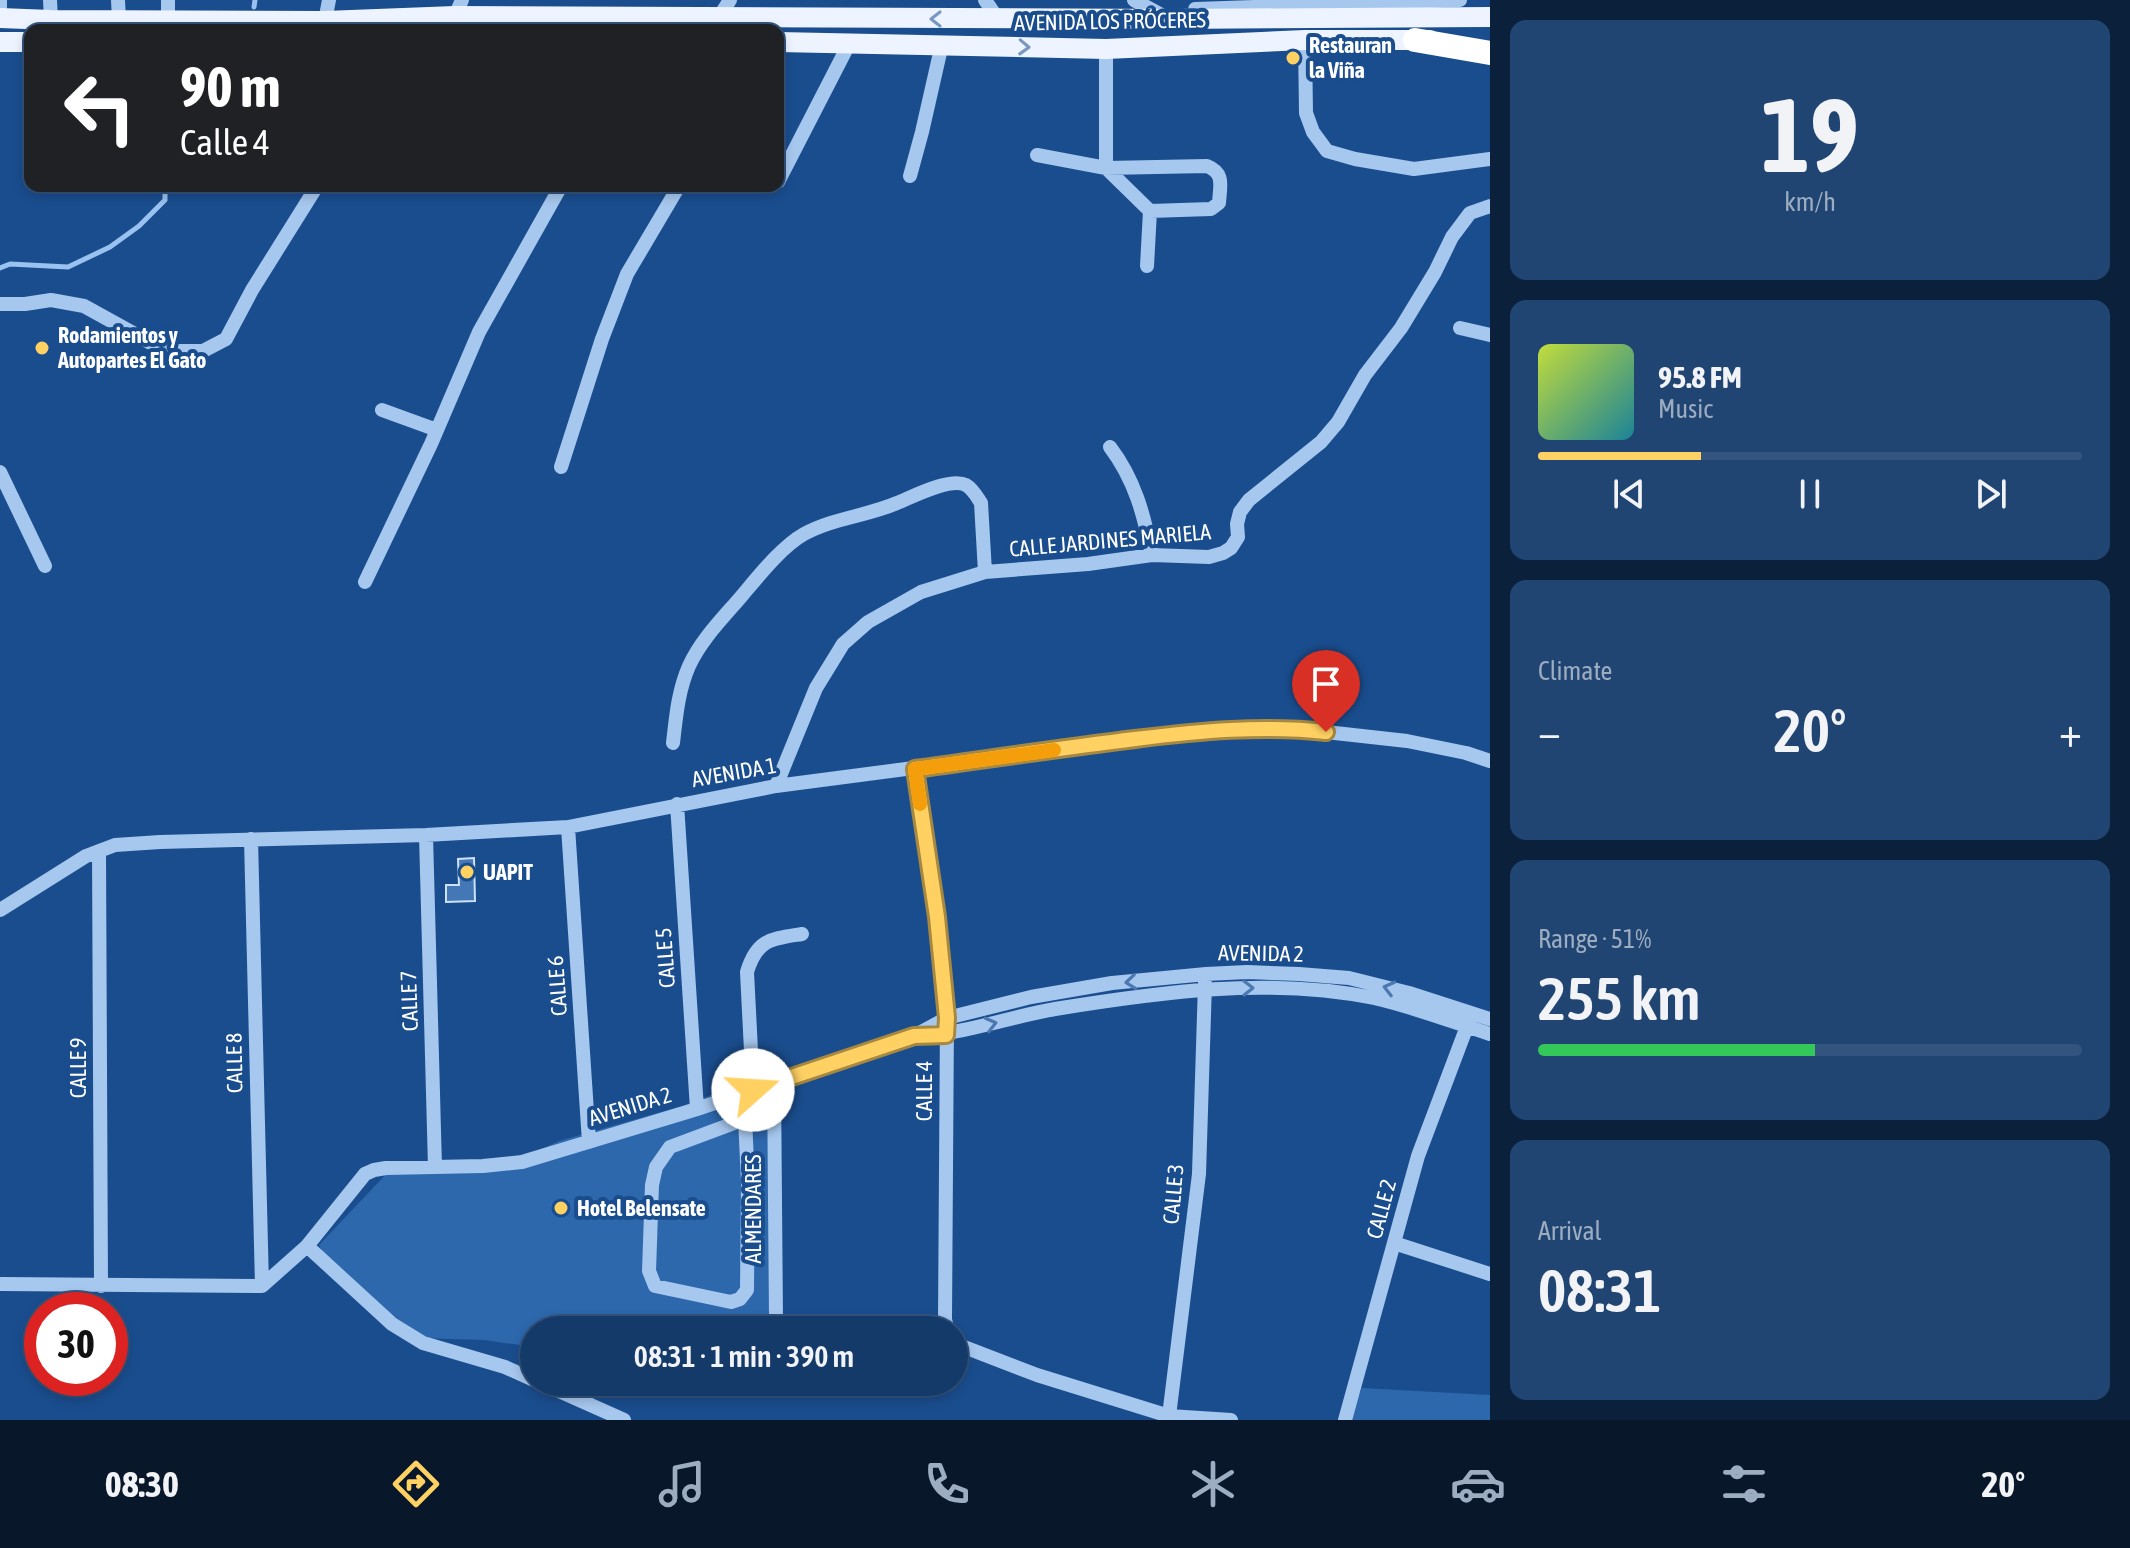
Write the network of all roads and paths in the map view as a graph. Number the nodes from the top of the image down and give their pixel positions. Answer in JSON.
{"nodes":[{"id":1,"x":0,"y":0,"type":"edge"},
{"id":2,"x":985,"y":0,"type":"edge"},
{"id":3,"x":1134,"y":0,"type":"edge"},
{"id":4,"x":1460,"y":0,"type":"edge"},
{"id":5,"x":329,"y":6,"type":"edge"},
{"id":6,"x":458,"y":8,"type":"edge"},
{"id":7,"x":724,"y":8,"type":"edge"},
{"id":8,"x":1320,"y":8,"type":"edge"},
{"id":9,"x":829,"y":9,"type":"edge"},
{"id":10,"x":0,"y":10,"type":"edge"},
{"id":11,"x":51,"y":10,"type":"edge"},
{"id":12,"x":118,"y":10,"type":"edge"},
{"id":13,"x":168,"y":10,"type":"edge"},
{"id":14,"x":1490,"y":17,"type":"edge"},
{"id":15,"x":0,"y":18,"type":"edge"},
{"id":16,"x":998,"y":19,"type":"junction"},
{"id":17,"x":1170,"y":19,"type":"junction"},
{"id":18,"x":1312,"y":40,"type":"junction"},
{"id":19,"x":1415,"y":40,"type":"junction"},
{"id":20,"x":1490,"y":40,"type":"edge"},
{"id":21,"x":0,"y":42,"type":"edge"},
{"id":22,"x":24,"y":42,"type":"edge"},
{"id":23,"x":784,"y":42,"type":"edge"},
{"id":24,"x":850,"y":42,"type":"junction"},
{"id":25,"x":942,"y":44,"type":"junction"},
{"id":26,"x":1106,"y":49,"type":"junction"},
{"id":27,"x":1490,"y":53,"type":"edge"},
{"id":28,"x":1037,"y":155,"type":"dead end"},
{"id":29,"x":1490,"y":159,"type":"edge"},
{"id":30,"x":1106,"y":168,"type":"junction"},
{"id":31,"x":784,"y":170,"type":"edge"},
{"id":32,"x":910,"y":176,"type":"dead end"},
{"id":33,"x":313,"y":192,"type":"edge"},
{"id":34,"x":558,"y":192,"type":"edge"},
{"id":35,"x":675,"y":192,"type":"edge"},
{"id":36,"x":1490,"y":206,"type":"edge"},
{"id":37,"x":1150,"y":211,"type":"junction"},
{"id":38,"x":1147,"y":266,"type":"dead end"},
{"id":39,"x":0,"y":304,"type":"edge"},
{"id":40,"x":1460,"y":328,"type":"dead end"},
{"id":41,"x":1490,"y":335,"type":"edge"},
{"id":42,"x":382,"y":410,"type":"dead end"},
{"id":43,"x":437,"y":430,"type":"junction"},
{"id":44,"x":1110,"y":447,"type":"dead end"},
{"id":45,"x":561,"y":467,"type":"dead end"},
{"id":46,"x":0,"y":472,"type":"edge"},
{"id":47,"x":1152,"y":555,"type":"junction"},
{"id":48,"x":45,"y":566,"type":"dead end"},
{"id":49,"x":985,"y":572,"type":"junction"},
{"id":50,"x":365,"y":582,"type":"dead end"},
{"id":51,"x":673,"y":743,"type":"dead end"},
{"id":52,"x":1490,"y":761,"type":"edge"},
{"id":53,"x":915,"y":769,"type":"junction"},
{"id":54,"x":776,"y":786,"type":"junction"},
{"id":55,"x":677,"y":804,"type":"junction"},
{"id":56,"x":568,"y":827,"type":"junction"},
{"id":57,"x":426,"y":835,"type":"junction"},
{"id":58,"x":251,"y":839,"type":"junction"},
{"id":59,"x":99,"y":851,"type":"junction"},
{"id":60,"x":0,"y":910,"type":"edge"},
{"id":61,"x":802,"y":934,"type":"dead end"},
{"id":62,"x":1205,"y":982,"type":"junction"},
{"id":63,"x":947,"y":1018,"type":"junction"},
{"id":64,"x":1490,"y":1019,"type":"edge"},
{"id":65,"x":1469,"y":1020,"type":"junction"},
{"id":66,"x":1490,"y":1034,"type":"edge"},
{"id":67,"x":946,"y":1035,"type":"junction"},
{"id":68,"x":914,"y":1036,"type":"junction"},
{"id":69,"x":774,"y":1082,"type":"junction"},
{"id":70,"x":753,"y":1090,"type":"junction"},
{"id":71,"x":697,"y":1109,"type":"junction"},
{"id":72,"x":745,"y":1119,"type":"junction"},
{"id":73,"x":589,"y":1142,"type":"junction"},
{"id":74,"x":435,"y":1167,"type":"junction"},
{"id":75,"x":1394,"y":1243,"type":"junction"},
{"id":76,"x":307,"y":1246,"type":"junction"},
{"id":77,"x":1490,"y":1274,"type":"edge"},
{"id":78,"x":0,"y":1284,"type":"edge"},
{"id":79,"x":101,"y":1286,"type":"junction"},
{"id":80,"x":262,"y":1286,"type":"junction"},
{"id":81,"x":776,"y":1316,"type":"edge"},
{"id":82,"x":947,"y":1316,"type":"edge"},
{"id":83,"x":968,"y":1348,"type":"edge"},
{"id":84,"x":520,"y":1374,"type":"edge"},
{"id":85,"x":570,"y":1396,"type":"edge"},
{"id":86,"x":1169,"y":1416,"type":"junction"},
{"id":87,"x":624,"y":1420,"type":"edge"},
{"id":88,"x":1231,"y":1420,"type":"edge"},
{"id":89,"x":1345,"y":1420,"type":"edge"}],
"edges":[{"from":1,"to":10,"type":"street"},
{"from":2,"to":16,"type":"street"},
{"from":3,"to":17,"type":"street"},
{"from":4,"to":8,"type":"street"},
{"from":5,"to":6,"type":"main road","name":"AVENIDA LOS PRÓCERES"},
{"from":5,"to":13,"type":"main road","name":"AVENIDA LOS PRÓCERES"},
{"from":6,"to":7,"type":"main road","name":"AVENIDA LOS PRÓCERES"},
{"from":7,"to":9,"type":"main road","name":"AVENIDA LOS PRÓCERES"},
{"from":8,"to":14,"type":"main road","name":"AVENIDA LOS PRÓCERES"},
{"from":8,"to":17,"type":"main road","name":"AVENIDA LOS PRÓCERES"},
{"from":8,"to":18,"type":"street"},
{"from":16,"to":9,"type":"main road","name":"AVENIDA LOS PRÓCERES","one_way":true},
{"from":11,"to":12,"type":"main road","name":"AVENIDA LOS PRÓCERES"},
{"from":11,"to":15,"type":"main road","name":"AVENIDA LOS PRÓCERES"},
{"from":12,"to":13,"type":"main road","name":"AVENIDA LOS PRÓCERES"},
{"from":16,"to":17,"type":"main road","name":"AVENIDA LOS PRÓCERES"},
{"from":18,"to":19,"type":"main road","name":"AVENIDA LOS PRÓCERES"},
{"from":18,"to":26,"type":"main road","name":"AVENIDA LOS PRÓCERES"},
{"from":18,"to":29,"type":"street"},
{"from":19,"to":20,"type":"main road","name":"AVENIDA LOS PRÓCERES"},
{"from":19,"to":27,"type":"highway"},
{"from":21,"to":22,"type":"main road"},
{"from":23,"to":24,"type":"main road","name":"AVENIDA LOS PRÓCERES"},
{"from":24,"to":25,"type":"main road","name":"AVENIDA LOS PRÓCERES"},
{"from":24,"to":31,"type":"street"},
{"from":25,"to":26,"type":"main road","name":"AVENIDA LOS PRÓCERES","one_way":true},
{"from":25,"to":32,"type":"street"},
{"from":26,"to":30,"type":"street"},
{"from":28,"to":30,"type":"street"},
{"from":30,"to":37,"type":"street"},
{"from":30,"to":37,"type":"street"},
{"from":33,"to":39,"type":"street"},
{"from":34,"to":43,"type":"street"},
{"from":35,"to":45,"type":"street"},
{"from":36,"to":47,"type":"street","name":"CALLE JARDINES MARIELA"},
{"from":37,"to":38,"type":"street"},
{"from":40,"to":41,"type":"street"},
{"from":42,"to":43,"type":"street"},
{"from":43,"to":50,"type":"street"},
{"from":44,"to":47,"type":"street"},
{"from":46,"to":48,"type":"street"},
{"from":47,"to":49,"type":"street","name":"CALLE JARDINES MARIELA"},
{"from":49,"to":51,"type":"street"},
{"from":49,"to":54,"type":"street","name":"CALLE JARDINES MARIELA"},
{"from":52,"to":53,"type":"street","name":"AVENIDA 1"},
{"from":53,"to":54,"type":"street","name":"AVENIDA 1"},
{"from":53,"to":63,"type":"street","name":"CALLE 4"},
{"from":54,"to":55,"type":"street","name":"AVENIDA 1"},
{"from":55,"to":56,"type":"street","name":"AVENIDA 1"},
{"from":55,"to":71,"type":"street","name":"CALLE 5"},
{"from":56,"to":57,"type":"street","name":"AVENIDA 1"},
{"from":56,"to":73,"type":"street","name":"CALLE 6"},
{"from":57,"to":58,"type":"street","name":"AVENIDA 1"},
{"from":57,"to":74,"type":"street","name":"CALLE 7"},
{"from":58,"to":59,"type":"street","name":"AVENIDA 1"},
{"from":58,"to":80,"type":"street","name":"CALLE 8"},
{"from":59,"to":60,"type":"street","name":"AVENIDA 1"},
{"from":59,"to":79,"type":"street","name":"CALLE 9"},
{"from":61,"to":70,"type":"street"},
{"from":62,"to":63,"type":"street","name":"AVENIDA 2","one_way":true},
{"from":62,"to":65,"type":"street"},
{"from":67,"to":62,"type":"street","one_way":true},
{"from":62,"to":86,"type":"street","name":"CALLE 3"},
{"from":63,"to":67,"type":"street","name":"CALLE 4"},
{"from":63,"to":68,"type":"street","name":"AVENIDA 2"},
{"from":64,"to":65,"type":"street"},
{"from":65,"to":66,"type":"street"},
{"from":65,"to":75,"type":"street","name":"CALLE 2"},
{"from":67,"to":68,"type":"street"},
{"from":67,"to":82,"type":"street","name":"CALLE 4"},
{"from":68,"to":69,"type":"street","name":"AVENIDA 2"},
{"from":69,"to":70,"type":"street","name":"AVENIDA 2"},
{"from":69,"to":72,"type":"street"},
{"from":69,"to":81,"type":"street","name":"ALMENDARES"},
{"from":70,"to":71,"type":"street","name":"AVENIDA 2"},
{"from":71,"to":73,"type":"street","name":"AVENIDA 2"},
{"from":72,"to":72,"type":"street"},
{"from":73,"to":74,"type":"street","name":"AVENIDA 2"},
{"from":74,"to":76,"type":"street","name":"AVENIDA 2"},
{"from":75,"to":77,"type":"street"},
{"from":75,"to":89,"type":"street","name":"CALLE 2"},
{"from":76,"to":80,"type":"street","name":"AVENIDA 2"},
{"from":76,"to":84,"type":"street"},
{"from":78,"to":79,"type":"street"},
{"from":79,"to":80,"type":"street"},
{"from":83,"to":86,"type":"street"},
{"from":85,"to":87,"type":"street"},
{"from":86,"to":88,"type":"street"}]}
